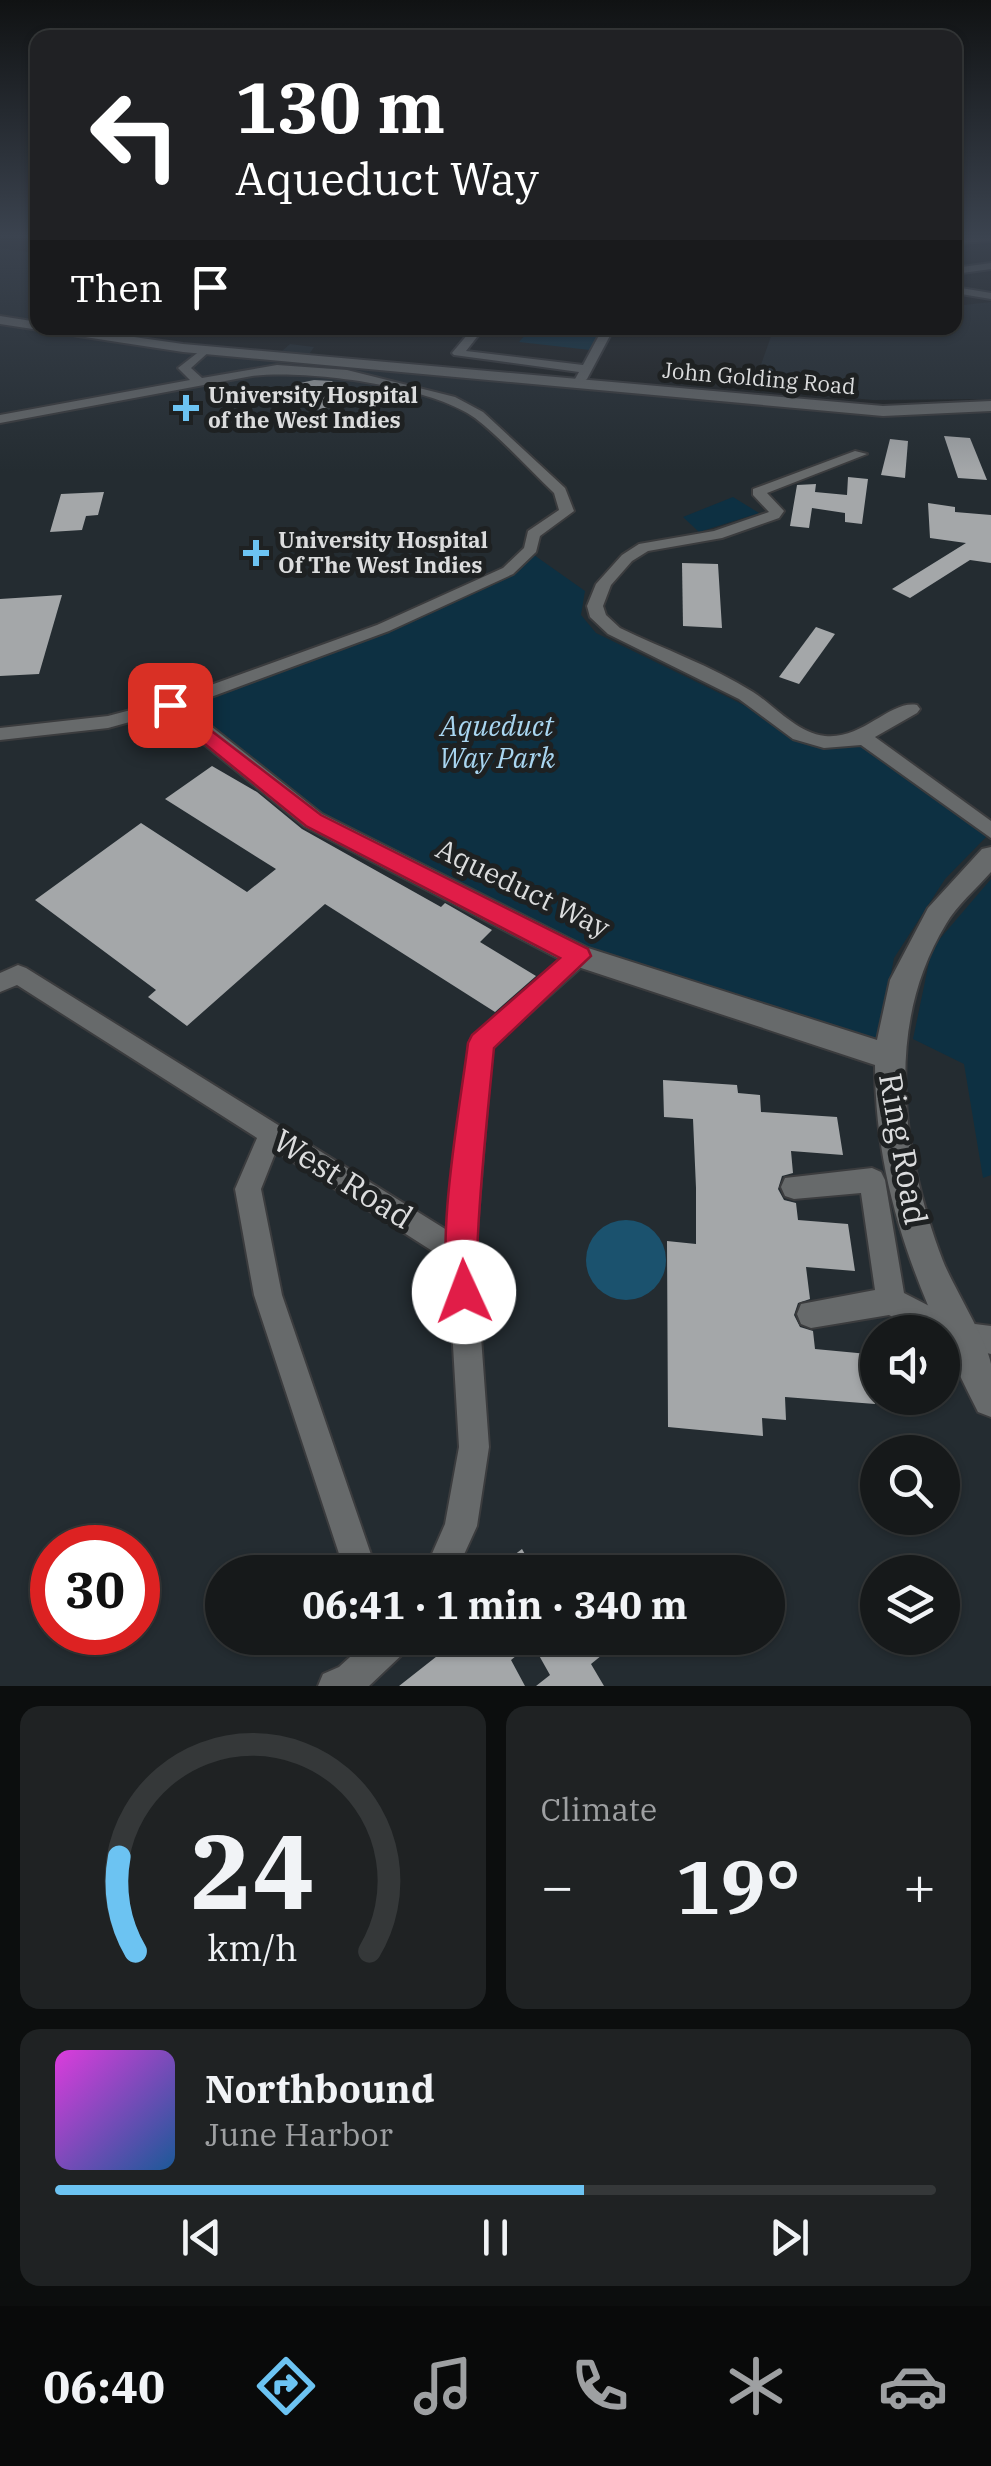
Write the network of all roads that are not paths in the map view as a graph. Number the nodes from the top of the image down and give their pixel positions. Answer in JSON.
{"nodes":[{"id":1,"x":0,"y":320,"type":"edge"},
{"id":2,"x":30,"y":325,"type":"edge"},
{"id":3,"x":94,"y":335,"type":"edge"},
{"id":4,"x":472,"y":335,"type":"edge"},
{"id":5,"x":604,"y":335,"type":"edge"},
{"id":6,"x":183,"y":348,"type":"junction"},
{"id":7,"x":205,"y":350,"type":"junction"},
{"id":8,"x":582,"y":377,"type":"junction"},
{"id":9,"x":190,"y":382,"type":"junction"},
{"id":10,"x":991,"y":406,"type":"edge"},
{"id":11,"x":0,"y":419,"type":"edge"},
{"id":12,"x":860,"y":454,"type":"dead end"},
{"id":13,"x":525,"y":548,"type":"junction"},
{"id":14,"x":540,"y":568,"type":"dead end"},
{"id":15,"x":170,"y":705,"type":"junction"},
{"id":16,"x":911,"y":709,"type":"dead end"},
{"id":17,"x":0,"y":734,"type":"edge"},
{"id":18,"x":862,"y":737,"type":"junction"},
{"id":19,"x":991,"y":831,"type":"edge"},
{"id":20,"x":991,"y":856,"type":"edge"},
{"id":21,"x":579,"y":956,"type":"junction"},
{"id":22,"x":0,"y":983,"type":"edge"},
{"id":23,"x":886,"y":1056,"type":"junction"},
{"id":24,"x":272,"y":1134,"type":"junction"},
{"id":25,"x":794,"y":1187,"type":"dead end"},
{"id":26,"x":461,"y":1254,"type":"junction"},
{"id":27,"x":891,"y":1301,"type":"junction"},
{"id":28,"x":811,"y":1314,"type":"dead end"},
{"id":29,"x":918,"y":1315,"type":"edge"},
{"id":30,"x":991,"y":1399,"type":"edge"},
{"id":31,"x":356,"y":1555,"type":"edge"},
{"id":32,"x":448,"y":1555,"type":"edge"},
{"id":33,"x":374,"y":1655,"type":"edge"},
{"id":34,"x":335,"y":1686,"type":"edge"}],
"edges":[{"from":1,"to":2,"type":"street"},
{"from":3,"to":6,"type":"street","name":"John Golding Road"},
{"from":4,"to":8,"type":"street"},
{"from":5,"to":8,"type":"street"},
{"from":6,"to":7,"type":"street","name":"John Golding Road"},
{"from":6,"to":9,"type":"street"},
{"from":7,"to":8,"type":"street","name":"John Golding Road"},
{"from":7,"to":9,"type":"street"},
{"from":8,"to":10,"type":"street","name":"John Golding Road"},
{"from":9,"to":11,"type":"street"},
{"from":9,"to":13,"type":"street"},
{"from":12,"to":18,"type":"street"},
{"from":13,"to":14,"type":"street"},
{"from":13,"to":15,"type":"street"},
{"from":15,"to":17,"type":"street"},
{"from":15,"to":21,"type":"street","name":"Aqueduct Way"},
{"from":16,"to":18,"type":"street"},
{"from":18,"to":19,"type":"street"},
{"from":20,"to":23,"type":"street","name":"Ring Road"},
{"from":21,"to":23,"type":"street","name":"Aqueduct Way"},
{"from":21,"to":26,"type":"street"},
{"from":22,"to":24,"type":"street","name":"West Road"},
{"from":23,"to":30,"type":"street","name":"Ring Road"},
{"from":24,"to":26,"type":"street","name":"West Road"},
{"from":24,"to":31,"type":"street"},
{"from":25,"to":27,"type":"street"},
{"from":26,"to":32,"type":"street"},
{"from":27,"to":28,"type":"street"},
{"from":27,"to":29,"type":"street"},
{"from":33,"to":34,"type":"street"}]}
